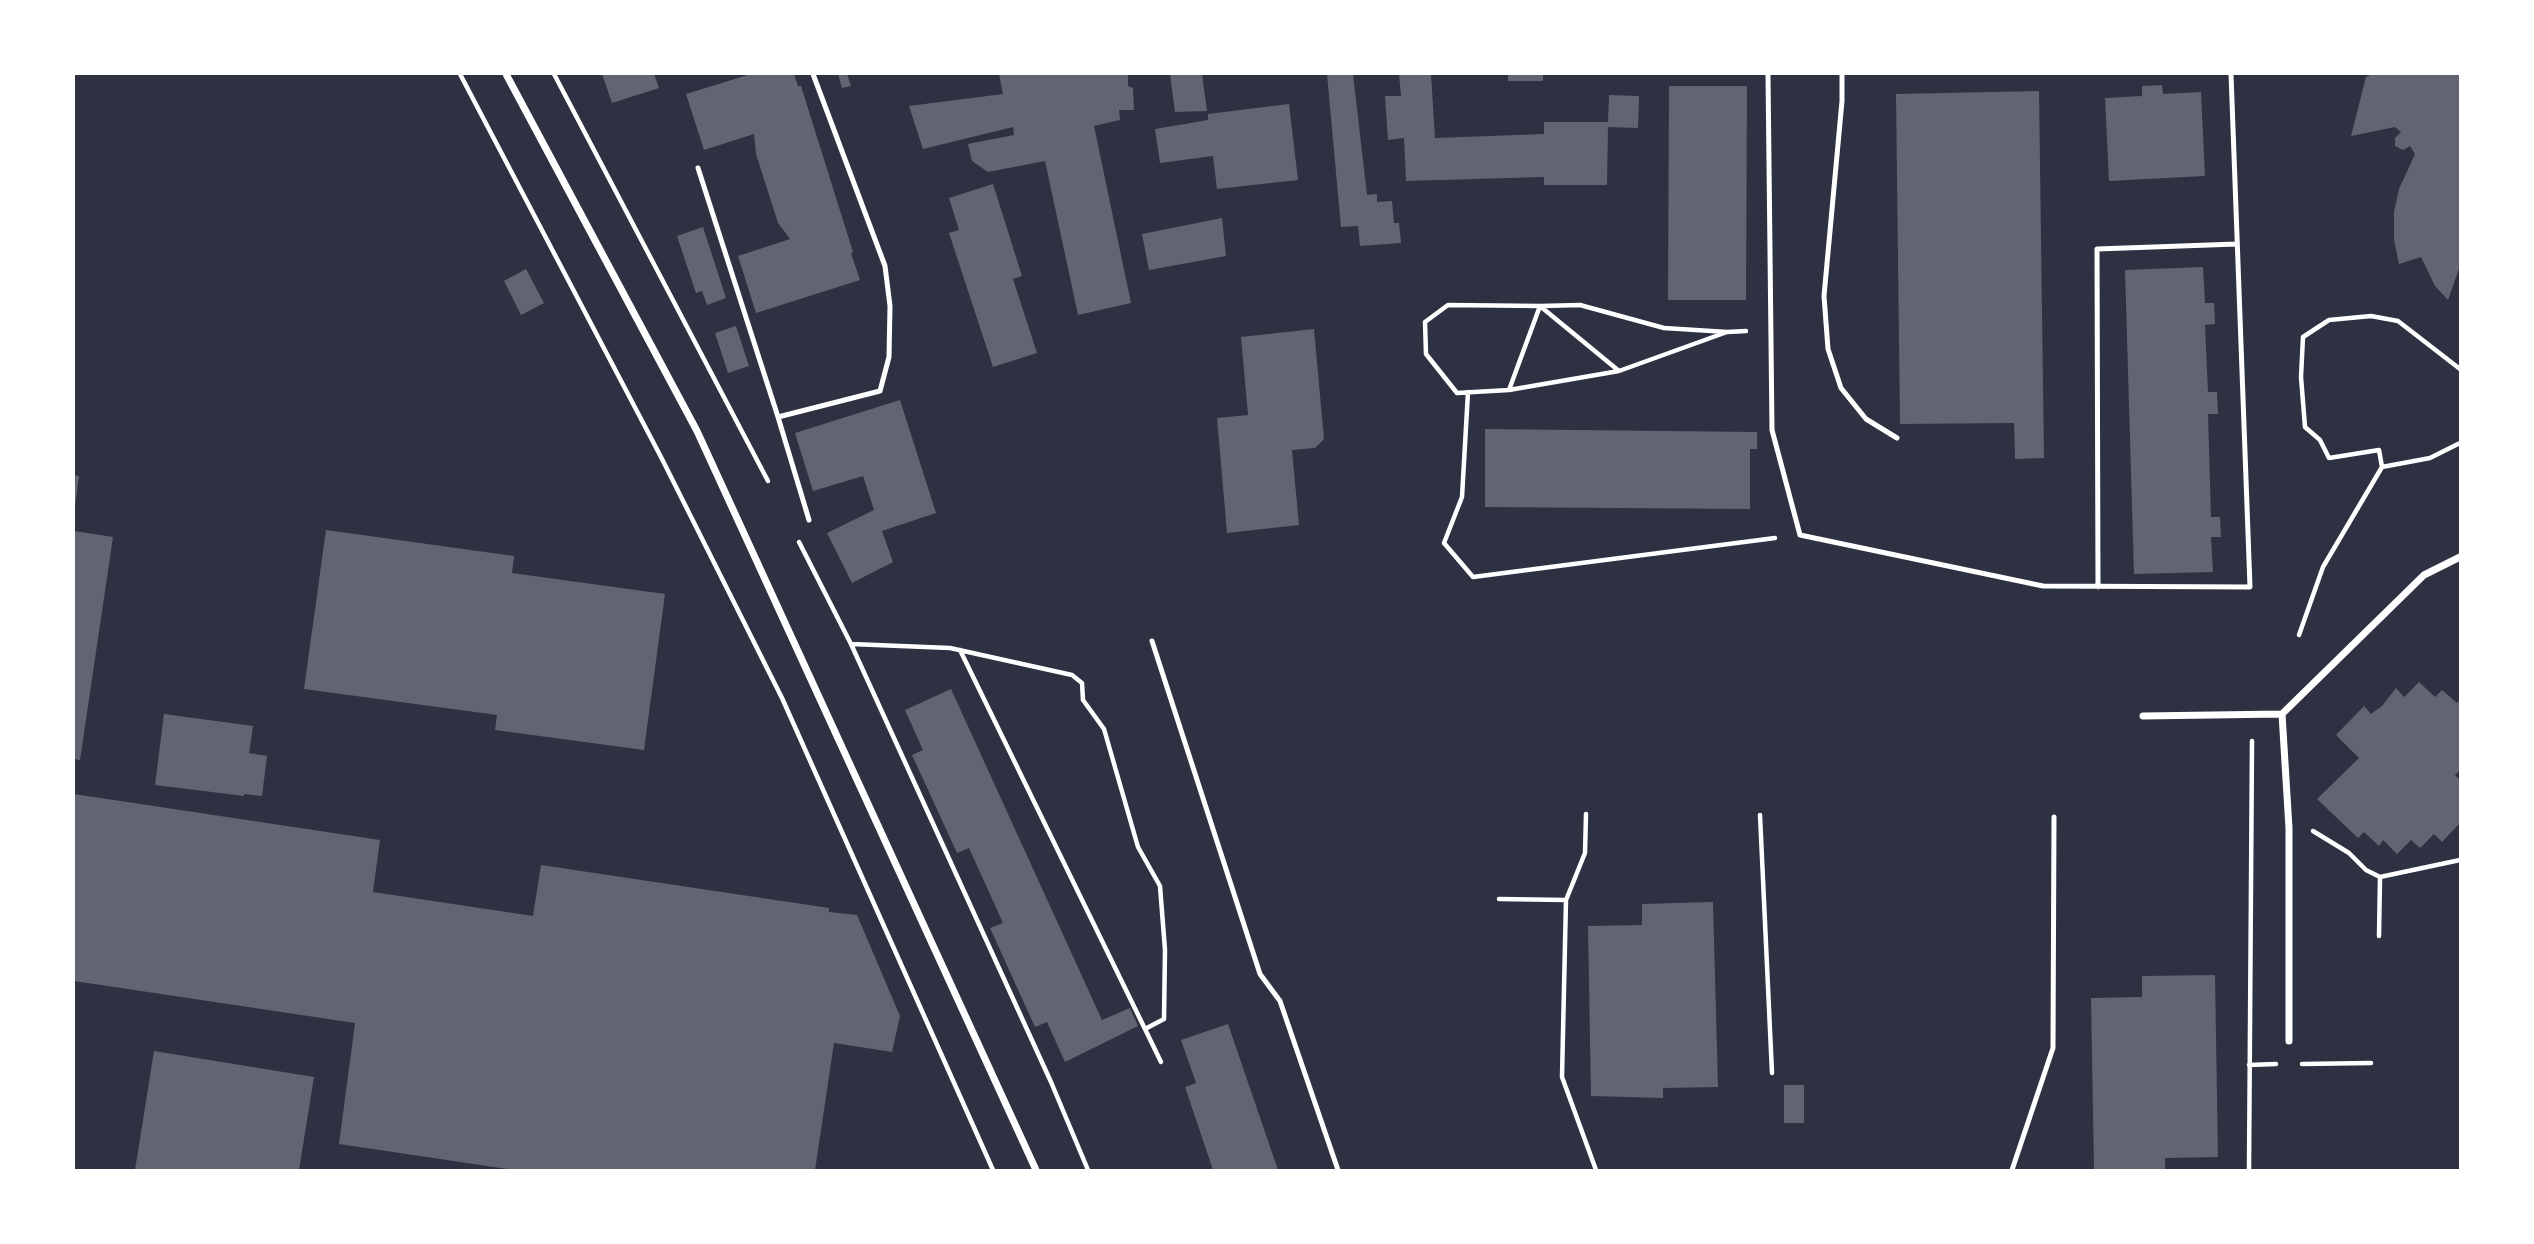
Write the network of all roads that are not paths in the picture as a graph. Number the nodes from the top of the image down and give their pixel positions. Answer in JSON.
{"nodes":[{"id":1,"x":506,"y":74,"type":"edge"},
{"id":2,"x":813,"y":74,"type":"edge"},
{"id":3,"x":1768,"y":74,"type":"edge"},
{"id":4,"x":1842,"y":74,"type":"edge"},
{"id":5,"x":2231,"y":74,"type":"edge"},
{"id":6,"x":698,"y":168,"type":"dead end"},
{"id":7,"x":2237,"y":244,"type":"junction"},
{"id":8,"x":778,"y":417,"type":"junction"},
{"id":9,"x":1897,"y":438,"type":"dead end"},
{"id":10,"x":809,"y":520,"type":"dead end"},
{"id":11,"x":2460,"y":557,"type":"edge"},
{"id":12,"x":2098,"y":587,"type":"junction"},
{"id":13,"x":1152,"y":642,"type":"dead end"},
{"id":14,"x":2282,"y":714,"type":"junction"},
{"id":15,"x":2143,"y":716,"type":"dead end"},
{"id":16,"x":2054,"y":817,"type":"dead end"},
{"id":17,"x":2289,"y":1041,"type":"dead end"},
{"id":18,"x":1036,"y":1171,"type":"edge"},
{"id":19,"x":1338,"y":1171,"type":"edge"},
{"id":20,"x":2012,"y":1171,"type":"edge"}],
"edges":[{"from":1,"to":18,"type":"street"},
{"from":2,"to":8,"type":"lane"},
{"from":3,"to":12,"type":"lane"},
{"from":4,"to":9,"type":"lane"},
{"from":5,"to":7,"type":"lane"},
{"from":6,"to":8,"type":"lane"},
{"from":7,"to":12,"type":"lane"},
{"from":7,"to":12,"type":"lane"},
{"from":8,"to":10,"type":"lane"},
{"from":11,"to":14,"type":"street"},
{"from":13,"to":19,"type":"lane"},
{"from":14,"to":15,"type":"street"},
{"from":14,"to":17,"type":"street"},
{"from":16,"to":20,"type":"lane"}]}
